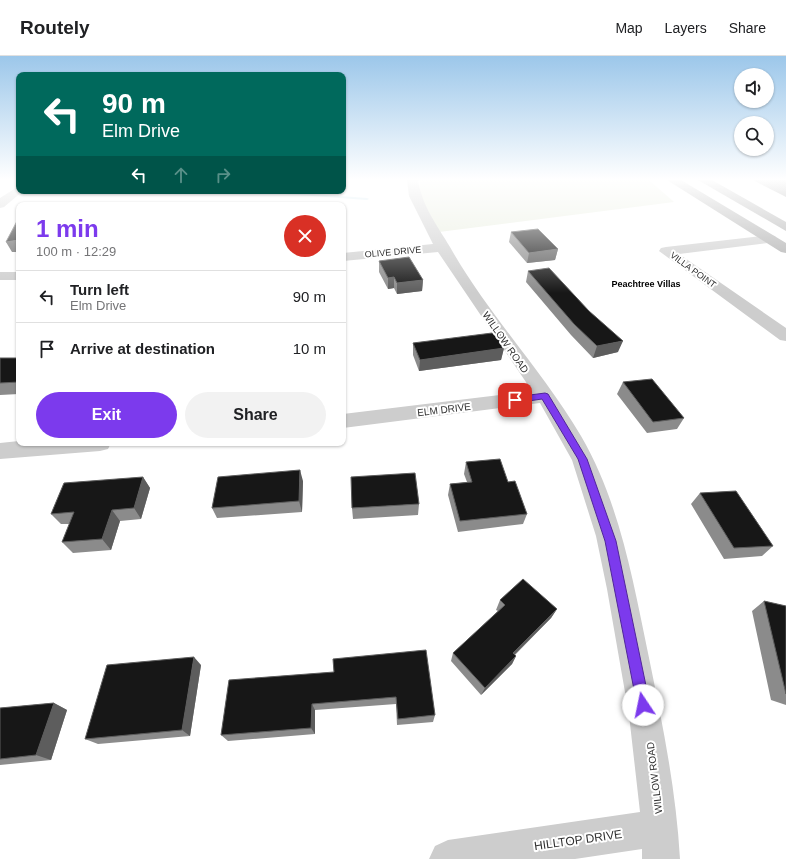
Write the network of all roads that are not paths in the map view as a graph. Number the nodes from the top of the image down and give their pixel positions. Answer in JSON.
{"nodes":[{"id":1,"x":426,"y":217,"type":"edge"},
{"id":2,"x":734,"y":217,"type":"edge"},
{"id":3,"x":769,"y":217,"type":"edge"},
{"id":4,"x":786,"y":227,"type":"edge"},
{"id":5,"x":770,"y":239,"type":"junction"},
{"id":6,"x":443,"y":248,"type":"junction"},
{"id":7,"x":786,"y":249,"type":"edge"},
{"id":8,"x":346,"y":257,"type":"edge"},
{"id":9,"x":0,"y":276,"type":"edge"},
{"id":10,"x":16,"y":276,"type":"edge"},
{"id":11,"x":786,"y":336,"type":"edge"},
{"id":12,"x":545,"y":396,"type":"junction"},
{"id":13,"x":346,"y":422,"type":"edge"},
{"id":14,"x":67,"y":446,"type":"edge"},
{"id":15,"x":0,"y":452,"type":"edge"},
{"id":16,"x":661,"y":844,"type":"edge"},
{"id":17,"x":448,"y":859,"type":"edge"}],
"edges":[{"from":1,"to":6,"type":"street","name":"WILLOW ROAD"},
{"from":2,"to":5,"type":"main road"},
{"from":3,"to":4,"type":"main road"},
{"from":5,"to":7,"type":"main road"},
{"from":5,"to":11,"type":"street","name":"VILLA POINT"},
{"from":6,"to":8,"type":"street","name":"OLIVE DRIVE"},
{"from":6,"to":12,"type":"street","name":"WILLOW ROAD"},
{"from":9,"to":10,"type":"street"},
{"from":12,"to":13,"type":"street","name":"ELM DRIVE"},
{"from":12,"to":16,"type":"street","name":"WILLOW ROAD"},
{"from":14,"to":15,"type":"street"},
{"from":16,"to":17,"type":"street","name":"HILLTOP DRIVE"}]}
